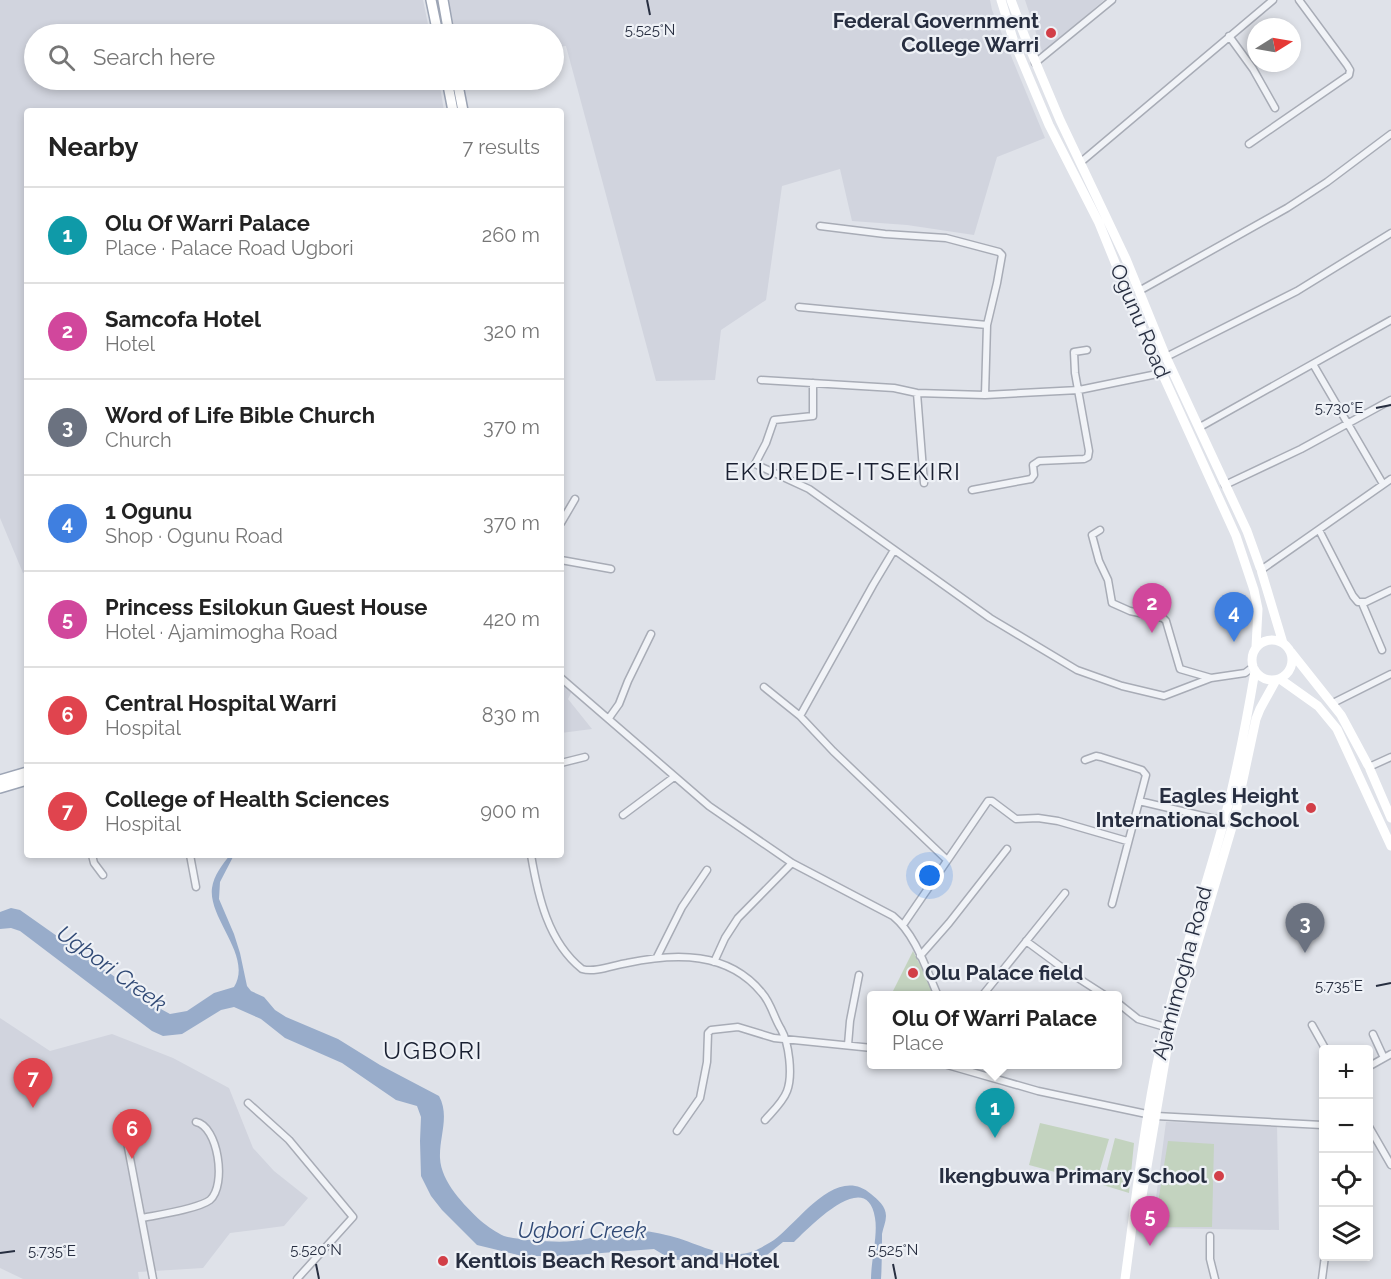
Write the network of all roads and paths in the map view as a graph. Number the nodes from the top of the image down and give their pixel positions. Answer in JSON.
{"nodes":[{"id":1,"x":431,"y":0,"type":"edge"},
{"id":2,"x":443,"y":0,"type":"edge"},
{"id":3,"x":1000,"y":0,"type":"edge"},
{"id":4,"x":1011,"y":0,"type":"edge"},
{"id":5,"x":1112,"y":0,"type":"edge"},
{"id":6,"x":1273,"y":0,"type":"edge"},
{"id":7,"x":1299,"y":0,"type":"edge"},
{"id":8,"x":436,"y":24,"type":"edge"},
{"id":9,"x":447,"y":24,"type":"edge"},
{"id":10,"x":1229,"y":36,"type":"junction"},
{"id":11,"x":1035,"y":63,"type":"junction"},
{"id":12,"x":449,"y":90,"type":"edge"},
{"id":13,"x":459,"y":90,"type":"edge"},
{"id":14,"x":452,"y":108,"type":"edge"},
{"id":15,"x":462,"y":108,"type":"edge"},
{"id":16,"x":1275,"y":108,"type":"dead end"},
{"id":17,"x":1391,"y":134,"type":"edge"},
{"id":18,"x":1249,"y":144,"type":"dead end"},
{"id":19,"x":1082,"y":162,"type":"junction"},
{"id":20,"x":820,"y":226,"type":"dead end"},
{"id":21,"x":1391,"y":233,"type":"edge"},
{"id":22,"x":1139,"y":291,"type":"junction"},
{"id":23,"x":799,"y":307,"type":"dead end"},
{"id":24,"x":1391,"y":320,"type":"edge"},
{"id":25,"x":987,"y":325,"type":"junction"},
{"id":26,"x":1087,"y":350,"type":"dead end"},
{"id":27,"x":1166,"y":357,"type":"junction"},
{"id":28,"x":1313,"y":364,"type":"junction"},
{"id":29,"x":1162,"y":373,"type":"junction"},
{"id":30,"x":761,"y":380,"type":"dead end"},
{"id":31,"x":813,"y":383,"type":"junction"},
{"id":32,"x":1079,"y":390,"type":"junction"},
{"id":33,"x":917,"y":393,"type":"junction"},
{"id":34,"x":985,"y":395,"type":"junction"},
{"id":35,"x":1186,"y":399,"type":"junction"},
{"id":36,"x":1391,"y":400,"type":"edge"},
{"id":37,"x":1176,"y":404,"type":"junction"},
{"id":38,"x":1347,"y":424,"type":"junction"},
{"id":39,"x":1200,"y":427,"type":"junction"},
{"id":40,"x":1391,"y":479,"type":"edge"},
{"id":41,"x":924,"y":483,"type":"dead end"},
{"id":42,"x":1383,"y":484,"type":"junction"},
{"id":43,"x":1225,"y":485,"type":"junction"},
{"id":44,"x":972,"y":490,"type":"dead end"},
{"id":45,"x":575,"y":499,"type":"dead end"},
{"id":46,"x":564,"y":518,"type":"edge"},
{"id":47,"x":1100,"y":530,"type":"dead end"},
{"id":48,"x":1319,"y":530,"type":"junction"},
{"id":49,"x":894,"y":550,"type":"junction"},
{"id":50,"x":564,"y":561,"type":"edge"},
{"id":51,"x":611,"y":569,"type":"dead end"},
{"id":52,"x":1261,"y":570,"type":"junction"},
{"id":53,"x":1391,"y":590,"type":"edge"},
{"id":54,"x":1362,"y":603,"type":"junction"},
{"id":55,"x":651,"y":634,"type":"dead end"},
{"id":56,"x":1283,"y":643,"type":"junction"},
{"id":57,"x":1256,"y":647,"type":"junction"},
{"id":58,"x":1382,"y":650,"type":"dead end"},
{"id":59,"x":1291,"y":652,"type":"junction"},
{"id":60,"x":1254,"y":669,"type":"junction"},
{"id":61,"x":1391,"y":674,"type":"edge"},
{"id":62,"x":1211,"y":678,"type":"junction"},
{"id":63,"x":1278,"y":679,"type":"junction"},
{"id":64,"x":564,"y":680,"type":"edge"},
{"id":65,"x":764,"y":687,"type":"dead end"},
{"id":66,"x":1333,"y":703,"type":"junction"},
{"id":67,"x":800,"y":716,"type":"junction"},
{"id":68,"x":609,"y":718,"type":"junction"},
{"id":69,"x":585,"y":757,"type":"dead end"},
{"id":70,"x":1391,"y":757,"type":"edge"},
{"id":71,"x":1085,"y":760,"type":"dead end"},
{"id":72,"x":564,"y":762,"type":"edge"},
{"id":73,"x":1370,"y":767,"type":"junction"},
{"id":74,"x":24,"y":773,"type":"edge"},
{"id":75,"x":674,"y":777,"type":"junction"},
{"id":76,"x":0,"y":780,"type":"edge"},
{"id":77,"x":24,"y":781,"type":"edge"},
{"id":78,"x":0,"y":788,"type":"edge"},
{"id":79,"x":1139,"y":801,"type":"junction"},
{"id":80,"x":623,"y":815,"type":"dead end"},
{"id":81,"x":1391,"y":818,"type":"edge"},
{"id":82,"x":1224,"y":821,"type":"junction"},
{"id":83,"x":1127,"y":841,"type":"junction"},
{"id":84,"x":1391,"y":846,"type":"edge"},
{"id":85,"x":1007,"y":849,"type":"dead end"},
{"id":86,"x":93,"y":858,"type":"edge"},
{"id":87,"x":191,"y":858,"type":"edge"},
{"id":88,"x":532,"y":858,"type":"edge"},
{"id":89,"x":947,"y":860,"type":"junction"},
{"id":90,"x":792,"y":863,"type":"junction"},
{"id":91,"x":707,"y":870,"type":"dead end"},
{"id":92,"x":103,"y":875,"type":"dead end"},
{"id":93,"x":196,"y":887,"type":"dead end"},
{"id":94,"x":1065,"y":893,"type":"dead end"},
{"id":95,"x":1112,"y":904,"type":"dead end"},
{"id":96,"x":903,"y":924,"type":"junction"},
{"id":97,"x":1026,"y":940,"type":"junction"},
{"id":98,"x":920,"y":956,"type":"junction"},
{"id":99,"x":657,"y":957,"type":"junction"},
{"id":100,"x":714,"y":962,"type":"junction"},
{"id":101,"x":859,"y":975,"type":"dead end"},
{"id":102,"x":936,"y":991,"type":"edge"},
{"id":103,"x":986,"y":991,"type":"edge"},
{"id":104,"x":1098,"y":991,"type":"edge"},
{"id":105,"x":1122,"y":1006,"type":"edge"},
{"id":106,"x":1312,"y":1025,"type":"dead end"},
{"id":107,"x":1165,"y":1028,"type":"junction"},
{"id":108,"x":1373,"y":1034,"type":"dead end"},
{"id":109,"x":787,"y":1040,"type":"junction"},
{"id":110,"x":848,"y":1045,"type":"junction"},
{"id":111,"x":1323,"y":1045,"type":"edge"},
{"id":112,"x":867,"y":1047,"type":"edge"},
{"id":113,"x":1391,"y":1054,"type":"edge"},
{"id":114,"x":1384,"y":1058,"type":"junction"},
{"id":115,"x":1373,"y":1064,"type":"edge"},
{"id":116,"x":959,"y":1069,"type":"edge"},
{"id":117,"x":972,"y":1069,"type":"edge"},
{"id":118,"x":974,"y":1073,"type":"junction"},
{"id":119,"x":248,"y":1103,"type":"dead end"},
{"id":120,"x":1152,"y":1115,"type":"junction"},
{"id":121,"x":765,"y":1120,"type":"dead end"},
{"id":122,"x":196,"y":1122,"type":"dead end"},
{"id":123,"x":1319,"y":1125,"type":"edge"},
{"id":124,"x":677,"y":1131,"type":"dead end"},
{"id":125,"x":1373,"y":1134,"type":"edge"},
{"id":126,"x":126,"y":1137,"type":"dead end"},
{"id":127,"x":1391,"y":1165,"type":"edge"},
{"id":128,"x":141,"y":1218,"type":"junction"},
{"id":129,"x":1210,"y":1236,"type":"dead end"},
{"id":130,"x":1324,"y":1261,"type":"edge"},
{"id":131,"x":153,"y":1279,"type":"edge"},
{"id":132,"x":297,"y":1279,"type":"edge"},
{"id":133,"x":1125,"y":1279,"type":"edge"},
{"id":134,"x":1131,"y":1279,"type":"edge"},
{"id":135,"x":1215,"y":1279,"type":"edge"},
{"id":136,"x":1322,"y":1279,"type":"edge"}],
"edges":[{"from":1,"to":8,"type":"main road"},
{"from":2,"to":9,"type":"main road"},
{"from":3,"to":29,"type":"main road","name":"Ogunu Road"},
{"from":4,"to":11,"type":"main road","name":"Ogunu Road"},
{"from":5,"to":11,"type":"street"},
{"from":6,"to":10,"type":"street"},
{"from":7,"to":18,"type":"street"},
{"from":10,"to":16,"type":"street"},
{"from":10,"to":19,"type":"street"},
{"from":11,"to":19,"type":"main road","name":"Ogunu Road"},
{"from":12,"to":14,"type":"main road"},
{"from":13,"to":15,"type":"main road"},
{"from":17,"to":22,"type":"street"},
{"from":19,"to":22,"type":"main road","name":"Ogunu Road"},
{"from":20,"to":25,"type":"street"},
{"from":21,"to":27,"type":"street"},
{"from":22,"to":27,"type":"main road","name":"Ogunu Road"},
{"from":23,"to":25,"type":"street"},
{"from":24,"to":28,"type":"street"},
{"from":25,"to":34,"type":"street"},
{"from":26,"to":32,"type":"street"},
{"from":27,"to":35,"type":"main road","name":"Ogunu Road"},
{"from":28,"to":38,"type":"street"},
{"from":28,"to":39,"type":"street"},
{"from":29,"to":32,"type":"street"},
{"from":29,"to":37,"type":"main road","name":"Ogunu Road"},
{"from":30,"to":31,"type":"street"},
{"from":31,"to":33,"type":"street"},
{"from":31,"to":49,"type":"street"},
{"from":32,"to":34,"type":"street"},
{"from":32,"to":44,"type":"street"},
{"from":33,"to":34,"type":"street"},
{"from":33,"to":41,"type":"street"},
{"from":35,"to":37,"type":"main road"},
{"from":35,"to":39,"type":"main road","name":"Ogunu Road"},
{"from":36,"to":38,"type":"street"},
{"from":37,"to":57,"type":"main road","name":"Ogunu Road"},
{"from":38,"to":42,"type":"street"},
{"from":38,"to":43,"type":"street"},
{"from":39,"to":43,"type":"main road","name":"Ogunu Road"},
{"from":40,"to":42,"type":"street"},
{"from":42,"to":48,"type":"street"},
{"from":43,"to":52,"type":"main road","name":"Ogunu Road"},
{"from":45,"to":46,"type":"street"},
{"from":47,"to":62,"type":"street"},
{"from":48,"to":52,"type":"street"},
{"from":48,"to":54,"type":"street"},
{"from":49,"to":62,"type":"street"},
{"from":49,"to":67,"type":"street"},
{"from":50,"to":51,"type":"street"},
{"from":52,"to":56,"type":"main road","name":"Ogunu Road"},
{"from":53,"to":54,"type":"street"},
{"from":54,"to":58,"type":"street"},
{"from":55,"to":68,"type":"street"},
{"from":56,"to":57,"type":"main road"},
{"from":56,"to":59,"type":"main road"},
{"from":57,"to":60,"type":"main road"},
{"from":59,"to":63,"type":"main road"},
{"from":59,"to":66,"type":"main road"},
{"from":60,"to":62,"type":"street"},
{"from":60,"to":63,"type":"main road"},
{"from":60,"to":82,"type":"main road","name":"Ajamimogha Road"},
{"from":61,"to":66,"type":"street"},
{"from":63,"to":84,"type":"main road"},
{"from":63,"to":120,"type":"main road","name":"Ajamimogha Road"},
{"from":64,"to":68,"type":"street"},
{"from":65,"to":67,"type":"street"},
{"from":66,"to":73,"type":"main road"},
{"from":67,"to":89,"type":"street"},
{"from":68,"to":75,"type":"street"},
{"from":69,"to":72,"type":"street"},
{"from":70,"to":73,"type":"street"},
{"from":71,"to":79,"type":"street"},
{"from":73,"to":81,"type":"main road"},
{"from":74,"to":76,"type":"main road"},
{"from":75,"to":80,"type":"street"},
{"from":75,"to":90,"type":"street"},
{"from":77,"to":78,"type":"main road"},
{"from":79,"to":82,"type":"street"},
{"from":79,"to":83,"type":"street"},
{"from":82,"to":107,"type":"main road","name":"Ajamimogha Road"},
{"from":83,"to":89,"type":"street"},
{"from":83,"to":95,"type":"street"},
{"from":85,"to":98,"type":"street"},
{"from":86,"to":92,"type":"street"},
{"from":87,"to":93,"type":"street"},
{"from":88,"to":99,"type":"street"},
{"from":89,"to":96,"type":"street"},
{"from":90,"to":96,"type":"street"},
{"from":90,"to":100,"type":"street"},
{"from":91,"to":99,"type":"street"},
{"from":94,"to":97,"type":"street"},
{"from":96,"to":98,"type":"street"},
{"from":97,"to":103,"type":"street"},
{"from":97,"to":104,"type":"street"},
{"from":98,"to":102,"type":"street"},
{"from":99,"to":100,"type":"street"},
{"from":100,"to":109,"type":"street"},
{"from":101,"to":110,"type":"street"},
{"from":105,"to":107,"type":"street"},
{"from":106,"to":111,"type":"street"},
{"from":107,"to":120,"type":"main road","name":"Ajamimogha Road"},
{"from":108,"to":114,"type":"street"},
{"from":109,"to":110,"type":"street"},
{"from":109,"to":121,"type":"street"},
{"from":109,"to":124,"type":"street"},
{"from":110,"to":112,"type":"street"},
{"from":113,"to":114,"type":"street"},
{"from":114,"to":115,"type":"street"},
{"from":116,"to":118,"type":"street"},
{"from":117,"to":118,"type":"street"},
{"from":118,"to":120,"type":"street"},
{"from":119,"to":132,"type":"street"},
{"from":120,"to":123,"type":"street"},
{"from":120,"to":133,"type":"main road","name":"Ajamimogha Road"},
{"from":120,"to":134,"type":"main road","name":"Ajamimogha Road"},
{"from":122,"to":128,"type":"street"},
{"from":125,"to":127,"type":"street"},
{"from":126,"to":128,"type":"street"},
{"from":128,"to":131,"type":"street"},
{"from":129,"to":135,"type":"street"},
{"from":130,"to":136,"type":"street"}]}
